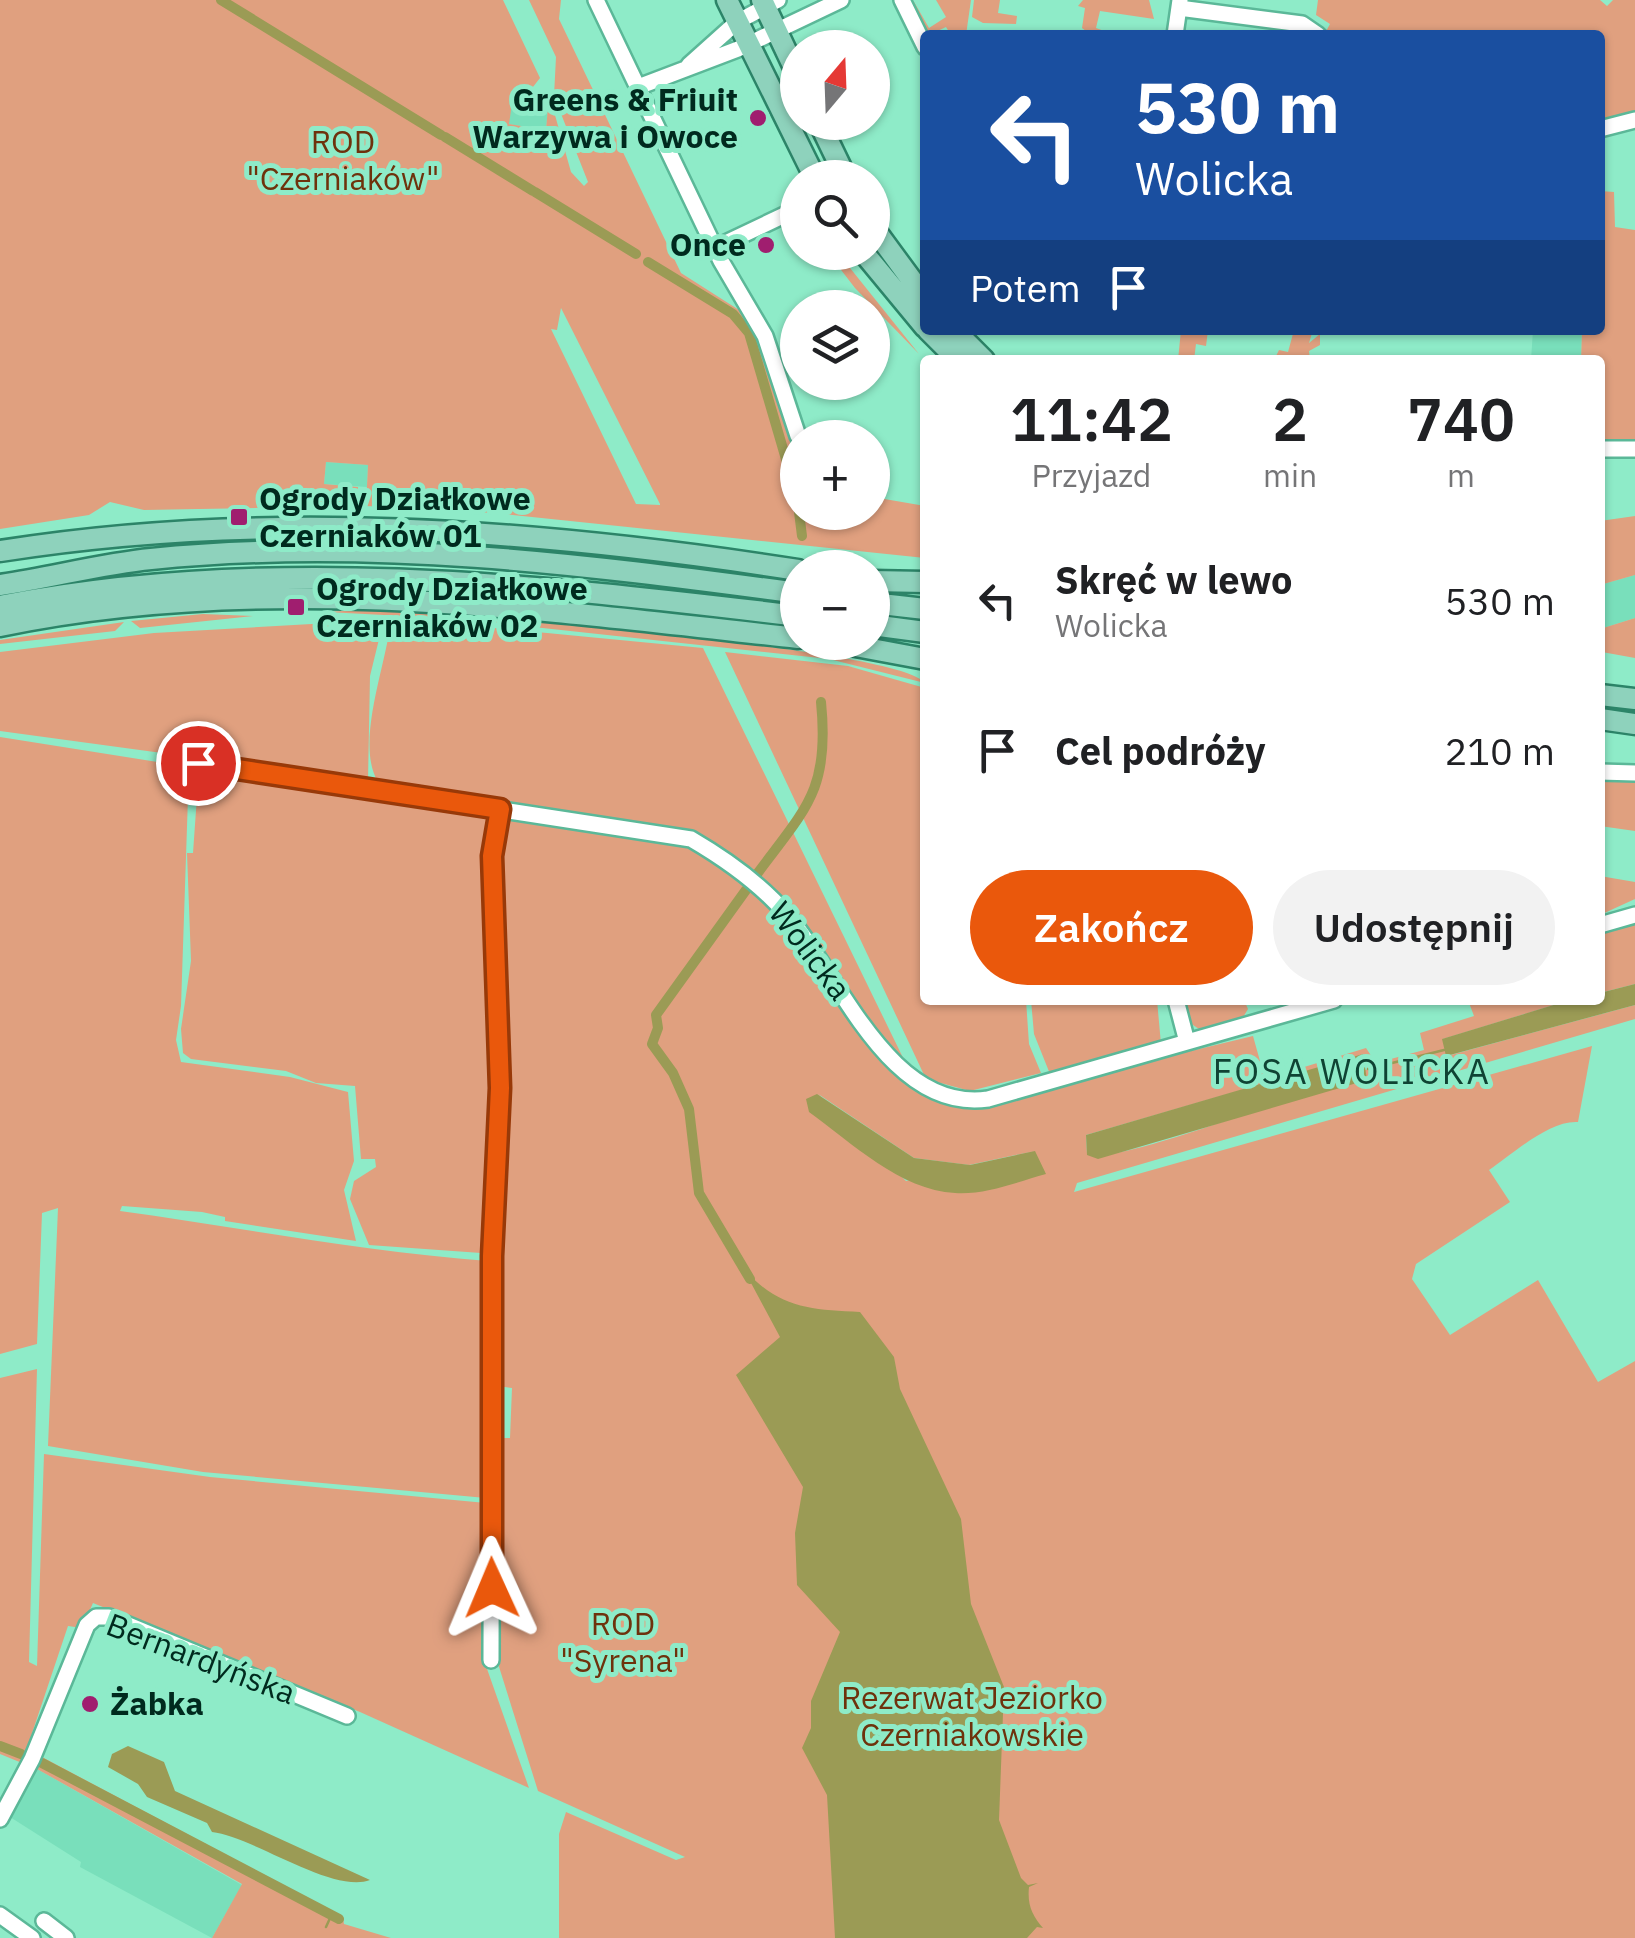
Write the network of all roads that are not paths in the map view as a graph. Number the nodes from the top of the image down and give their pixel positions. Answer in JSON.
{"nodes":[{"id":1,"x":596,"y":0,"type":"edge"},
{"id":2,"x":726,"y":0,"type":"edge"},
{"id":3,"x":841,"y":0,"type":"edge"},
{"id":4,"x":902,"y":0,"type":"edge"},
{"id":5,"x":1256,"y":0,"type":"edge"},
{"id":6,"x":768,"y":2,"type":"edge"},
{"id":7,"x":1180,"y":4,"type":"edge"},
{"id":8,"x":1253,"y":20,"type":"junction"},
{"id":9,"x":737,"y":22,"type":"junction"},
{"id":10,"x":1176,"y":30,"type":"edge"},
{"id":11,"x":1313,"y":30,"type":"edge"},
{"id":12,"x":776,"y":32,"type":"junction"},
{"id":13,"x":920,"y":37,"type":"edge"},
{"id":14,"x":780,"y":40,"type":"edge"},
{"id":15,"x":747,"y":45,"type":"junction"},
{"id":16,"x":689,"y":65,"type":"junction"},
{"id":17,"x":638,"y":87,"type":"junction"},
{"id":18,"x":1635,"y":120,"type":"edge"},
{"id":19,"x":1605,"y":127,"type":"edge"},
{"id":20,"x":806,"y":160,"type":"edge"},
{"id":21,"x":780,"y":217,"type":"edge"},
{"id":22,"x":715,"y":248,"type":"junction"},
{"id":23,"x":890,"y":250,"type":"edge"},
{"id":24,"x":878,"y":270,"type":"edge"},
{"id":25,"x":920,"y":291,"type":"edge"},
{"id":26,"x":920,"y":320,"type":"edge"},
{"id":27,"x":934,"y":335,"type":"edge"},
{"id":28,"x":959,"y":335,"type":"edge"},
{"id":29,"x":953,"y":355,"type":"edge"},
{"id":30,"x":979,"y":355,"type":"edge"},
{"id":31,"x":793,"y":420,"type":"edge"},
{"id":32,"x":1605,"y":449,"type":"edge"},
{"id":33,"x":1635,"y":449,"type":"edge"},
{"id":34,"x":0,"y":551,"type":"edge"},
{"id":35,"x":148,"y":559,"type":"junction"},
{"id":36,"x":780,"y":568,"type":"edge"},
{"id":37,"x":0,"y":573,"type":"edge"},
{"id":38,"x":698,"y":579,"type":"junction"},
{"id":39,"x":780,"y":580,"type":"edge"},
{"id":40,"x":890,"y":582,"type":"edge"},
{"id":41,"x":920,"y":582,"type":"edge"},
{"id":42,"x":0,"y":585,"type":"edge"},
{"id":43,"x":780,"y":590,"type":"edge"},
{"id":44,"x":890,"y":605,"type":"edge"},
{"id":45,"x":0,"y":606,"type":"edge"},
{"id":46,"x":715,"y":608,"type":"junction"},
{"id":47,"x":920,"y":609,"type":"edge"},
{"id":48,"x":780,"y":614,"type":"edge"},
{"id":49,"x":780,"y":624,"type":"edge"},
{"id":50,"x":0,"y":626,"type":"edge"},
{"id":51,"x":890,"y":628,"type":"edge"},
{"id":52,"x":920,"y":631,"type":"edge"},
{"id":53,"x":780,"y":636,"type":"edge"},
{"id":54,"x":890,"y":650,"type":"edge"},
{"id":55,"x":920,"y":658,"type":"edge"},
{"id":56,"x":1605,"y":696,"type":"edge"},
{"id":57,"x":1635,"y":699,"type":"edge"},
{"id":58,"x":1605,"y":720,"type":"edge"},
{"id":59,"x":1635,"y":725,"type":"edge"},
{"id":60,"x":1605,"y":728,"type":"edge"},
{"id":61,"x":198,"y":763,"type":"dead end"},
{"id":62,"x":1605,"y":772,"type":"edge"},
{"id":63,"x":1635,"y":773,"type":"edge"},
{"id":64,"x":500,"y":809,"type":"junction"},
{"id":65,"x":1635,"y":916,"type":"edge"},
{"id":66,"x":1605,"y":924,"type":"edge"},
{"id":67,"x":1177,"y":1005,"type":"edge"},
{"id":68,"x":1316,"y":1005,"type":"edge"},
{"id":69,"x":1187,"y":1042,"type":"junction"},
{"id":70,"x":491,"y":1660,"type":"dead end"},
{"id":71,"x":347,"y":1716,"type":"dead end"},
{"id":72,"x":0,"y":1819,"type":"edge"},
{"id":73,"x":0,"y":1915,"type":"edge"},
{"id":74,"x":44,"y":1921,"type":"dead end"},
{"id":75,"x":32,"y":1938,"type":"edge"},
{"id":76,"x":66,"y":1938,"type":"edge"}],
"edges":[{"from":1,"to":17,"type":"street"},
{"from":2,"to":9,"type":"main road"},
{"from":3,"to":12,"type":"street"},
{"from":4,"to":13,"type":"street"},
{"from":5,"to":8,"type":"street"},
{"from":6,"to":9,"type":"street"},
{"from":6,"to":12,"type":"main road"},
{"from":7,"to":8,"type":"street"},
{"from":7,"to":10,"type":"street"},
{"from":8,"to":11,"type":"street"},
{"from":9,"to":15,"type":"main road"},
{"from":9,"to":16,"type":"street"},
{"from":12,"to":14,"type":"main road"},
{"from":12,"to":15,"type":"street"},
{"from":15,"to":16,"type":"street"},
{"from":15,"to":20,"type":"main road"},
{"from":16,"to":17,"type":"street"},
{"from":17,"to":22,"type":"street"},
{"from":18,"to":19,"type":"street"},
{"from":21,"to":22,"type":"street"},
{"from":22,"to":31,"type":"street"},
{"from":23,"to":25,"type":"main road"},
{"from":24,"to":26,"type":"main road"},
{"from":27,"to":29,"type":"main road"},
{"from":28,"to":30,"type":"main road"},
{"from":32,"to":33,"type":"street"},
{"from":34,"to":36,"type":"main road"},
{"from":35,"to":37,"type":"main road"},
{"from":35,"to":38,"type":"main road"},
{"from":35,"to":42,"type":"main road"},
{"from":38,"to":39,"type":"main road"},
{"from":38,"to":43,"type":"main road"},
{"from":40,"to":41,"type":"main road"},
{"from":44,"to":47,"type":"main road"},
{"from":45,"to":46,"type":"main road"},
{"from":46,"to":48,"type":"main road"},
{"from":46,"to":49,"type":"main road"},
{"from":50,"to":53,"type":"main road"},
{"from":51,"to":52,"type":"main road"},
{"from":54,"to":55,"type":"main road"},
{"from":56,"to":57,"type":"main road"},
{"from":58,"to":59,"type":"main road"},
{"from":59,"to":60,"type":"main road"},
{"from":61,"to":64,"type":"street","name":"Wolicka"},
{"from":62,"to":63,"type":"street"},
{"from":64,"to":69,"type":"street","name":"Wolicka"},
{"from":64,"to":70,"type":"street"},
{"from":65,"to":66,"type":"street"},
{"from":67,"to":69,"type":"street"},
{"from":68,"to":69,"type":"street","name":"Wolicka"},
{"from":71,"to":72,"type":"street","name":"Bernardyńska"},
{"from":73,"to":75,"type":"street"},
{"from":74,"to":76,"type":"street"}]}
